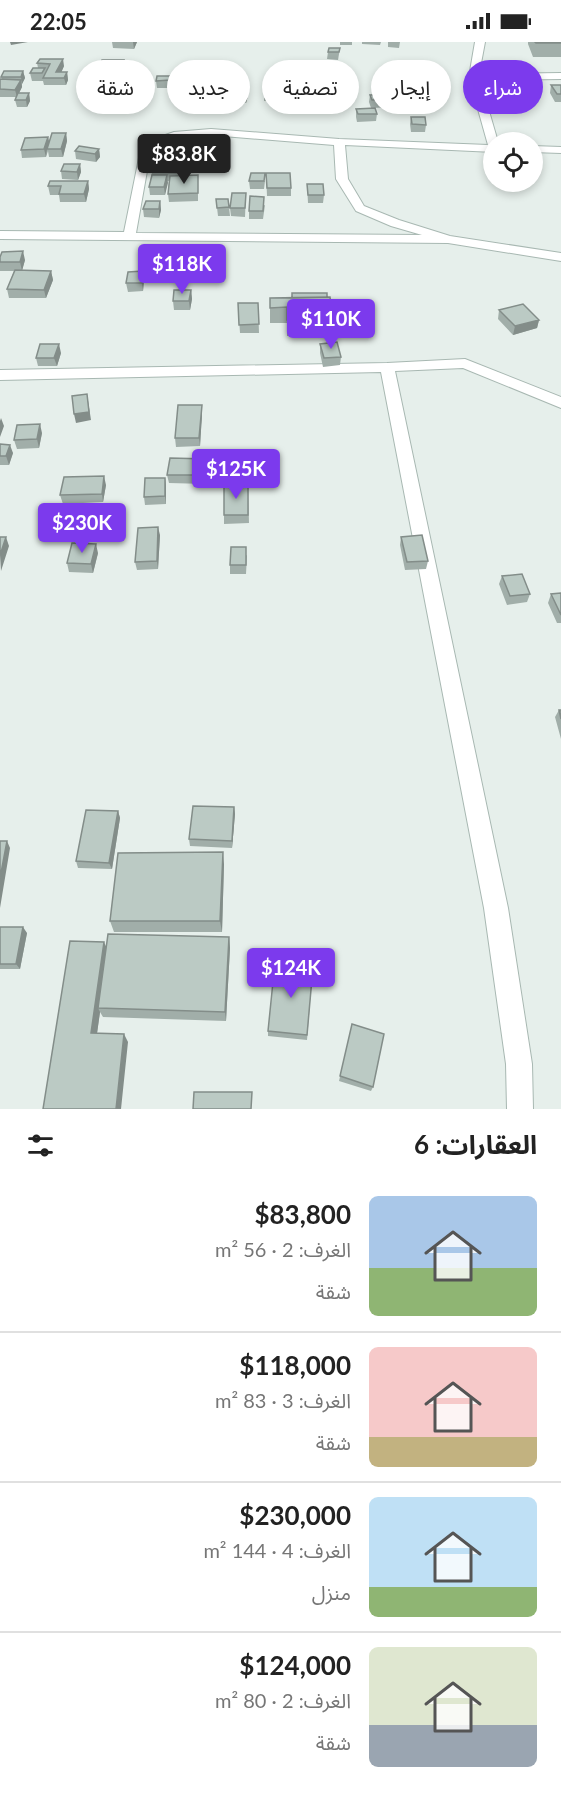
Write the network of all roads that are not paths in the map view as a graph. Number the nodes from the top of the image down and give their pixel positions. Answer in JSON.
{"nodes":[{"id":1,"x":480,"y":42,"type":"edge"},
{"id":2,"x":477,"y":60,"type":"edge"},
{"id":3,"x":543,"y":76,"type":"edge"},
{"id":4,"x":561,"y":76,"type":"edge"},
{"id":5,"x":484,"y":114,"type":"edge"},
{"id":6,"x":489,"y":132,"type":"edge"},
{"id":7,"x":339,"y":142,"type":"junction"},
{"id":8,"x":483,"y":148,"type":"edge"},
{"id":9,"x":543,"y":149,"type":"edge"},
{"id":10,"x":561,"y":150,"type":"edge"},
{"id":11,"x":0,"y":235,"type":"edge"},
{"id":12,"x":129,"y":236,"type":"junction"},
{"id":13,"x":448,"y":239,"type":"junction"},
{"id":14,"x":561,"y":257,"type":"edge"},
{"id":15,"x":387,"y":367,"type":"junction"},
{"id":16,"x":0,"y":375,"type":"edge"},
{"id":17,"x":561,"y":403,"type":"edge"},
{"id":18,"x":520,"y":1109,"type":"edge"}],
"edges":[{"from":1,"to":2,"type":"street"},
{"from":3,"to":4,"type":"street"},
{"from":5,"to":6,"type":"street"},
{"from":7,"to":8,"type":"street"},
{"from":7,"to":12,"type":"street"},
{"from":7,"to":13,"type":"street"},
{"from":9,"to":10,"type":"street"},
{"from":11,"to":12,"type":"street"},
{"from":12,"to":13,"type":"street"},
{"from":13,"to":14,"type":"street"},
{"from":15,"to":16,"type":"street"},
{"from":15,"to":17,"type":"street"},
{"from":15,"to":18,"type":"street"}]}
